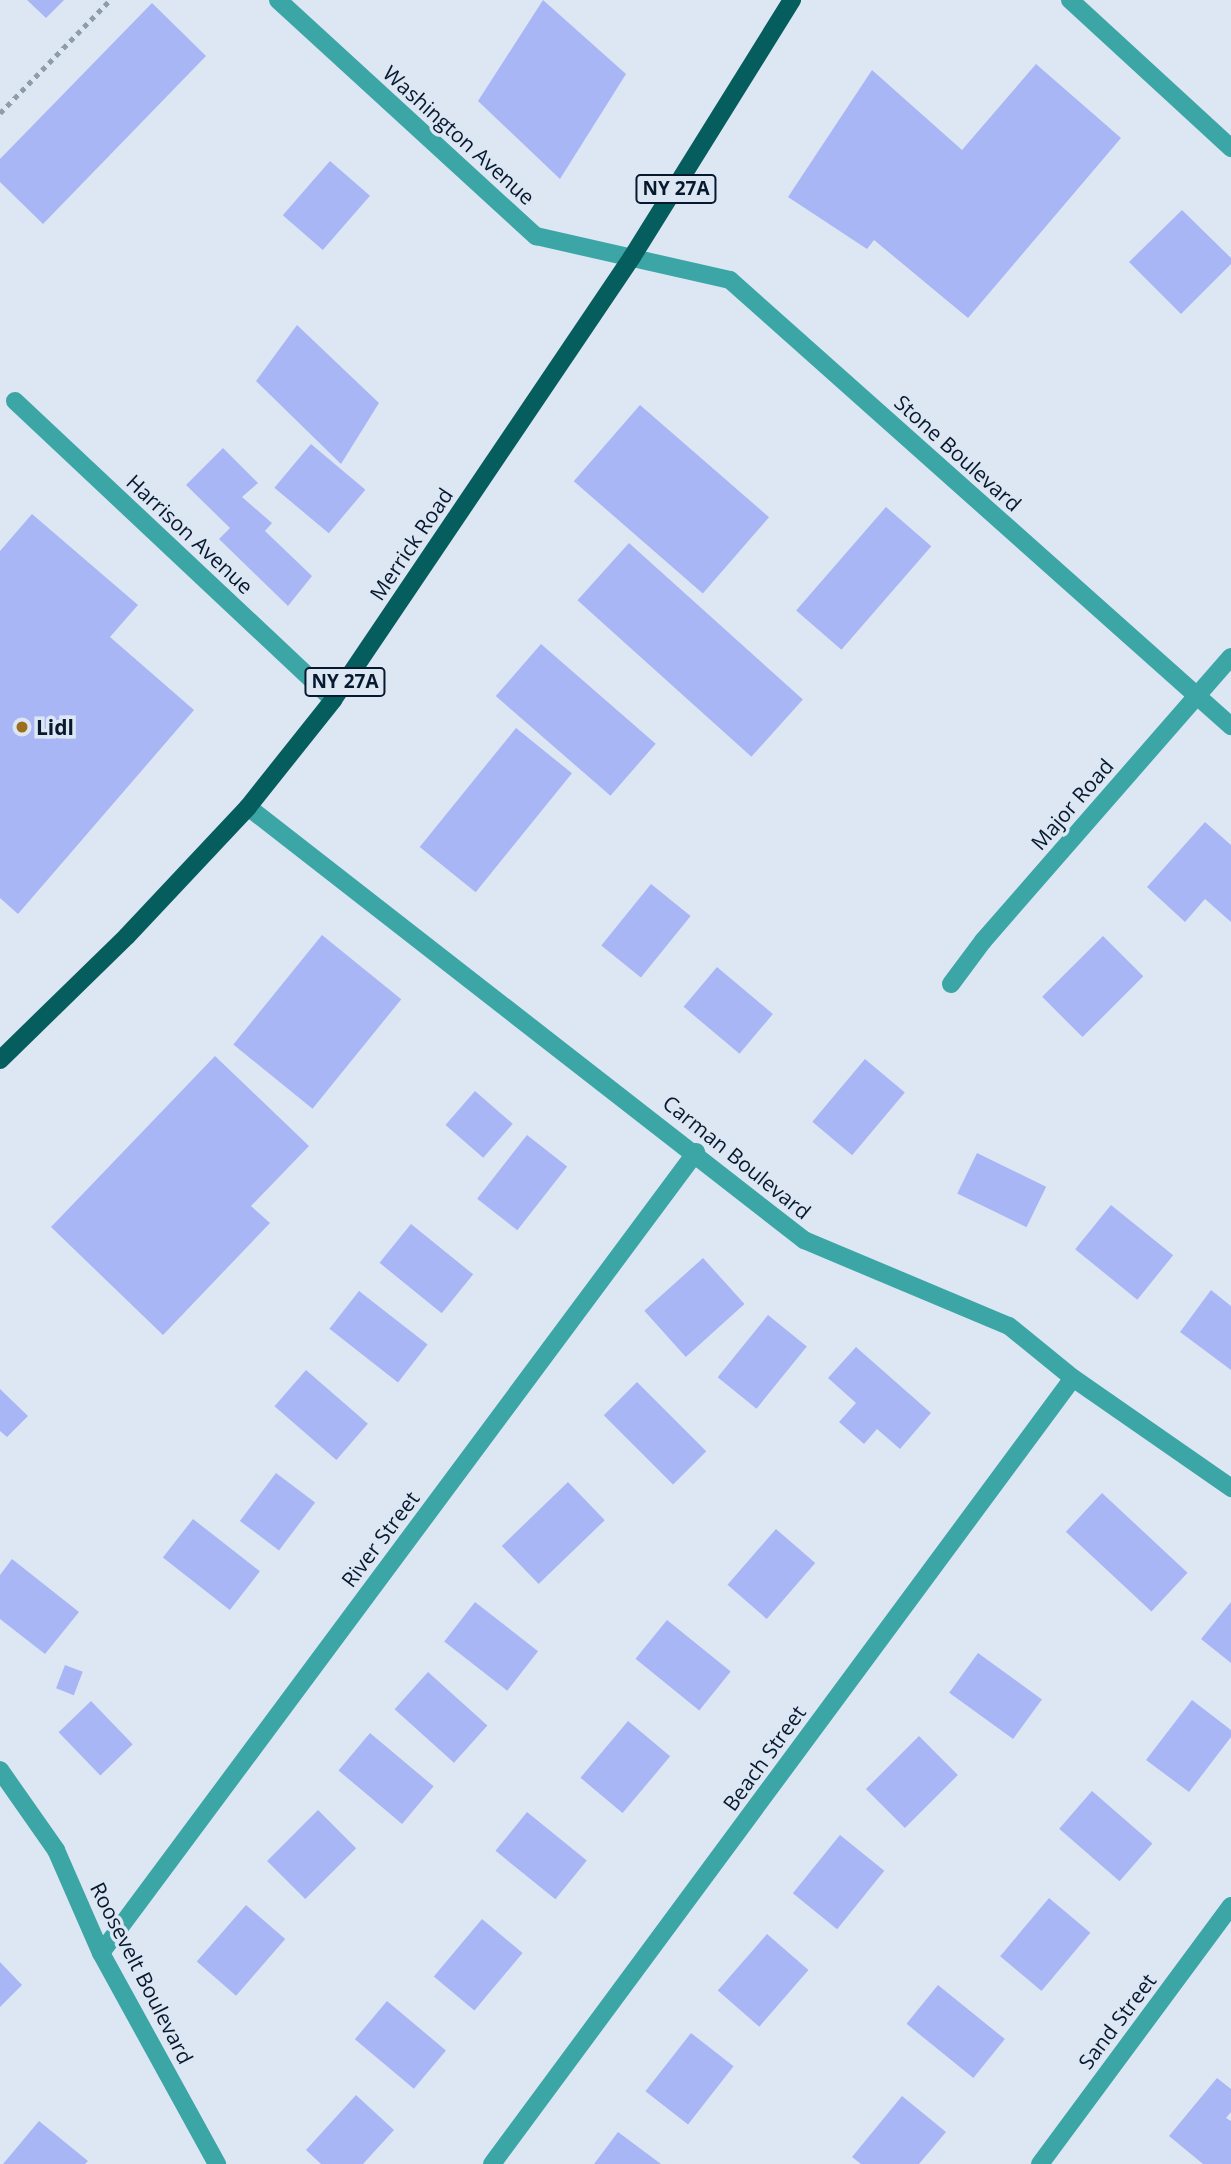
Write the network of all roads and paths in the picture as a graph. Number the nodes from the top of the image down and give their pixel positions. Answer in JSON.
{"nodes":[{"id":1,"x":110,"y":0,"type":"edge"},
{"id":2,"x":278,"y":0,"type":"edge"},
{"id":3,"x":792,"y":0,"type":"edge"},
{"id":4,"x":1070,"y":0,"type":"edge"},
{"id":5,"x":0,"y":113,"type":"edge"},
{"id":6,"x":1231,"y":148,"type":"edge"},
{"id":7,"x":632,"y":257,"type":"junction"},
{"id":8,"x":15,"y":401,"type":"dead end"},
{"id":9,"x":1231,"y":657,"type":"edge"},
{"id":10,"x":1197,"y":696,"type":"junction"},
{"id":11,"x":333,"y":700,"type":"junction"},
{"id":12,"x":1231,"y":726,"type":"edge"},
{"id":13,"x":248,"y":807,"type":"junction"},
{"id":14,"x":951,"y":984,"type":"dead end"},
{"id":15,"x":0,"y":1060,"type":"edge"},
{"id":16,"x":696,"y":1152,"type":"junction"},
{"id":17,"x":1073,"y":1378,"type":"junction"},
{"id":18,"x":1231,"y":1488,"type":"edge"},
{"id":19,"x":0,"y":1770,"type":"edge"},
{"id":20,"x":1231,"y":1906,"type":"edge"},
{"id":21,"x":101,"y":1953,"type":"junction"},
{"id":22,"x":218,"y":2164,"type":"edge"},
{"id":23,"x":492,"y":2164,"type":"edge"},
{"id":24,"x":1040,"y":2164,"type":"edge"}],
"edges":[{"from":1,"to":5,"type":"path"},
{"from":2,"to":7,"type":"street","name":"Washington Avenue"},
{"from":3,"to":7,"type":"main road","name":"Merrick Road","number":"NY 27A"},
{"from":4,"to":6,"type":"street"},
{"from":7,"to":10,"type":"street","name":"Stone Boulevard"},
{"from":7,"to":11,"type":"main road","name":"Merrick Road","number":"NY 27A"},
{"from":8,"to":11,"type":"street","name":"Harrison Avenue"},
{"from":9,"to":10,"type":"street","name":"Major Road"},
{"from":10,"to":12,"type":"street","name":"Stone Boulevard"},
{"from":10,"to":14,"type":"street","name":"Major Road"},
{"from":11,"to":13,"type":"main road","name":"Merrick Road","number":"NY 27A"},
{"from":13,"to":15,"type":"main road","name":"Merrick Road","number":"NY 27A"},
{"from":13,"to":16,"type":"street","name":"Carman Boulevard"},
{"from":16,"to":17,"type":"street","name":"Carman Boulevard"},
{"from":16,"to":21,"type":"street","name":"River Street"},
{"from":17,"to":18,"type":"street","name":"Carman Boulevard"},
{"from":17,"to":23,"type":"street","name":"Beach Street"},
{"from":19,"to":21,"type":"street","name":"Roosevelt Boulevard"},
{"from":20,"to":24,"type":"street","name":"Sand Street"},
{"from":21,"to":22,"type":"street","name":"Roosevelt Boulevard"}]}
